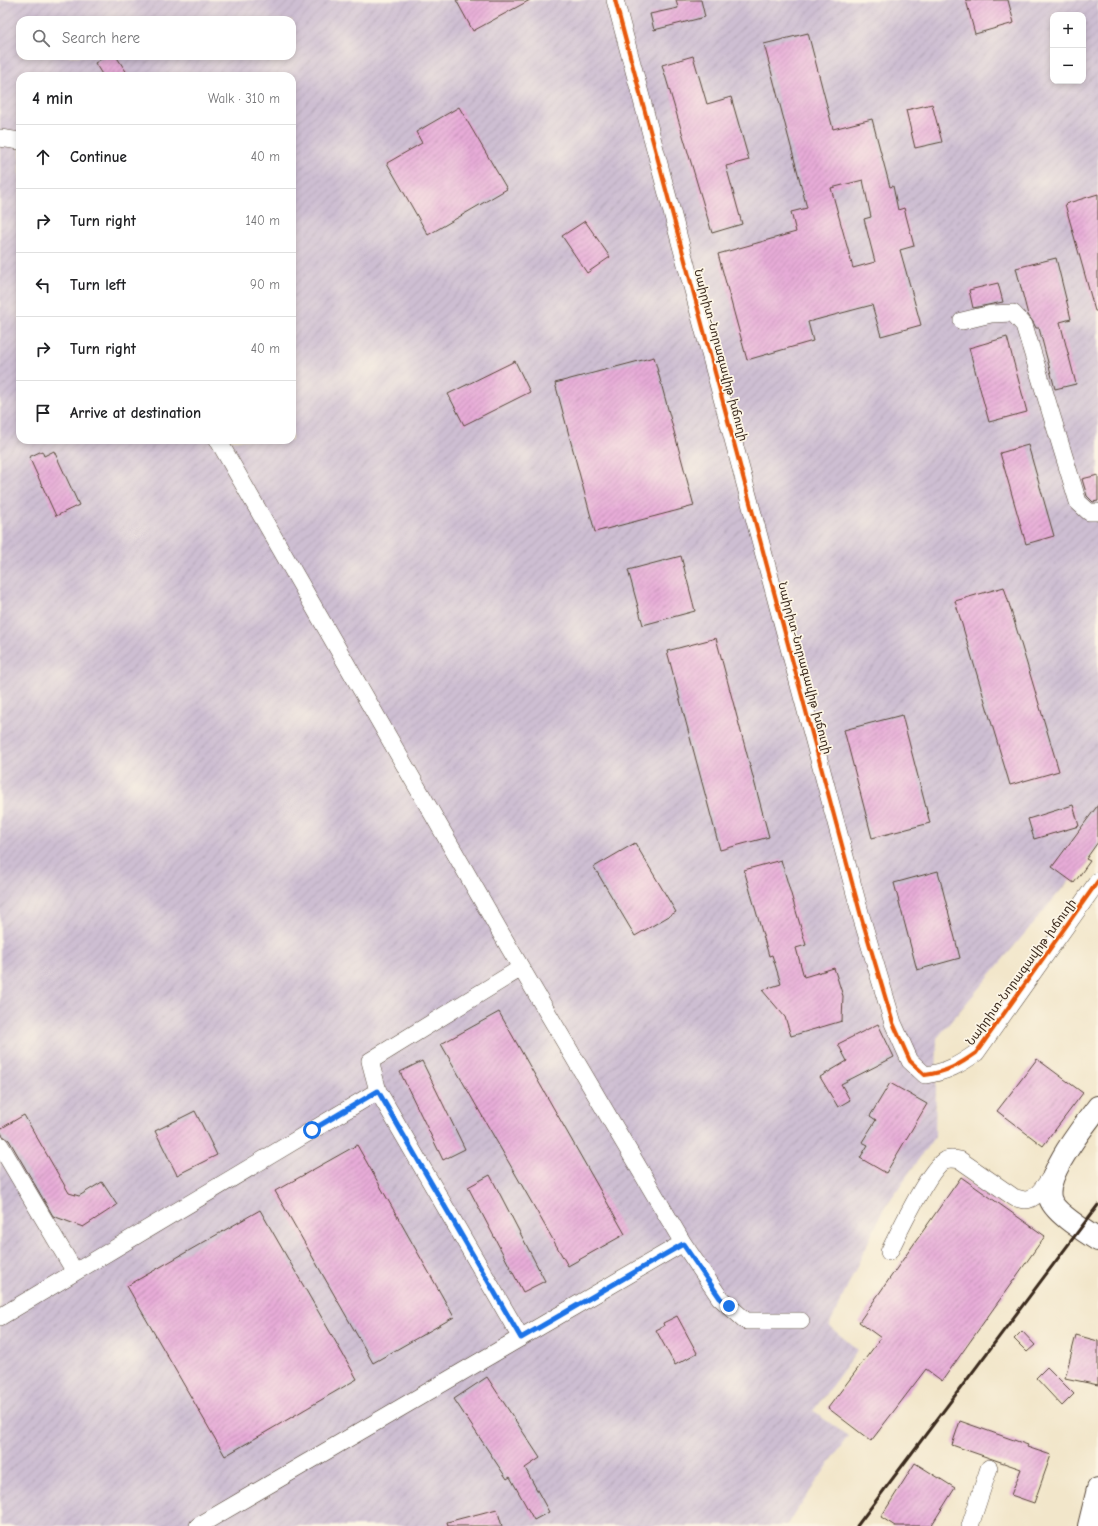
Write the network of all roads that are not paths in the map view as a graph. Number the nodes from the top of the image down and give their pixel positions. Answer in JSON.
{"nodes":[{"id":1,"x":615,"y":0,"type":"edge"},
{"id":2,"x":0,"y":138,"type":"edge"},
{"id":3,"x":16,"y":140,"type":"edge"},
{"id":4,"x":962,"y":321,"type":"dead end"},
{"id":5,"x":220,"y":444,"type":"edge"},
{"id":6,"x":1098,"y":512,"type":"edge"},
{"id":7,"x":1098,"y":881,"type":"edge"},
{"id":8,"x":521,"y":968,"type":"junction"},
{"id":9,"x":378,"y":1091,"type":"junction"},
{"id":10,"x":1098,"y":1107,"type":"edge"},
{"id":11,"x":0,"y":1145,"type":"edge"},
{"id":12,"x":1055,"y":1171,"type":"junction"},
{"id":13,"x":1098,"y":1240,"type":"edge"},
{"id":14,"x":683,"y":1244,"type":"junction"},
{"id":15,"x":889,"y":1252,"type":"dead end"},
{"id":16,"x":75,"y":1272,"type":"junction"},
{"id":17,"x":0,"y":1317,"type":"edge"},
{"id":18,"x":802,"y":1321,"type":"dead end"},
{"id":19,"x":521,"y":1338,"type":"junction"},
{"id":20,"x":989,"y":1468,"type":"dead end"},
{"id":21,"x":1098,"y":1489,"type":"edge"},
{"id":22,"x":198,"y":1526,"type":"edge"},
{"id":23,"x":970,"y":1526,"type":"edge"},
{"id":24,"x":1089,"y":1526,"type":"edge"}],
"edges":[{"from":1,"to":7,"type":"street","name":"Նաիրիտ-Նորագավիթ խճուղի"},
{"from":2,"to":3,"type":"street"},
{"from":4,"to":6,"type":"street"},
{"from":5,"to":8,"type":"street"},
{"from":8,"to":9,"type":"street"},
{"from":8,"to":14,"type":"street"},
{"from":9,"to":16,"type":"street"},
{"from":9,"to":19,"type":"street"},
{"from":10,"to":12,"type":"main road"},
{"from":11,"to":16,"type":"street"},
{"from":12,"to":13,"type":"main road"},
{"from":12,"to":15,"type":"street"},
{"from":14,"to":18,"type":"street"},
{"from":14,"to":19,"type":"street"},
{"from":16,"to":17,"type":"street"},
{"from":19,"to":22,"type":"street"},
{"from":20,"to":23,"type":"street"},
{"from":21,"to":24,"type":"main road"}]}
